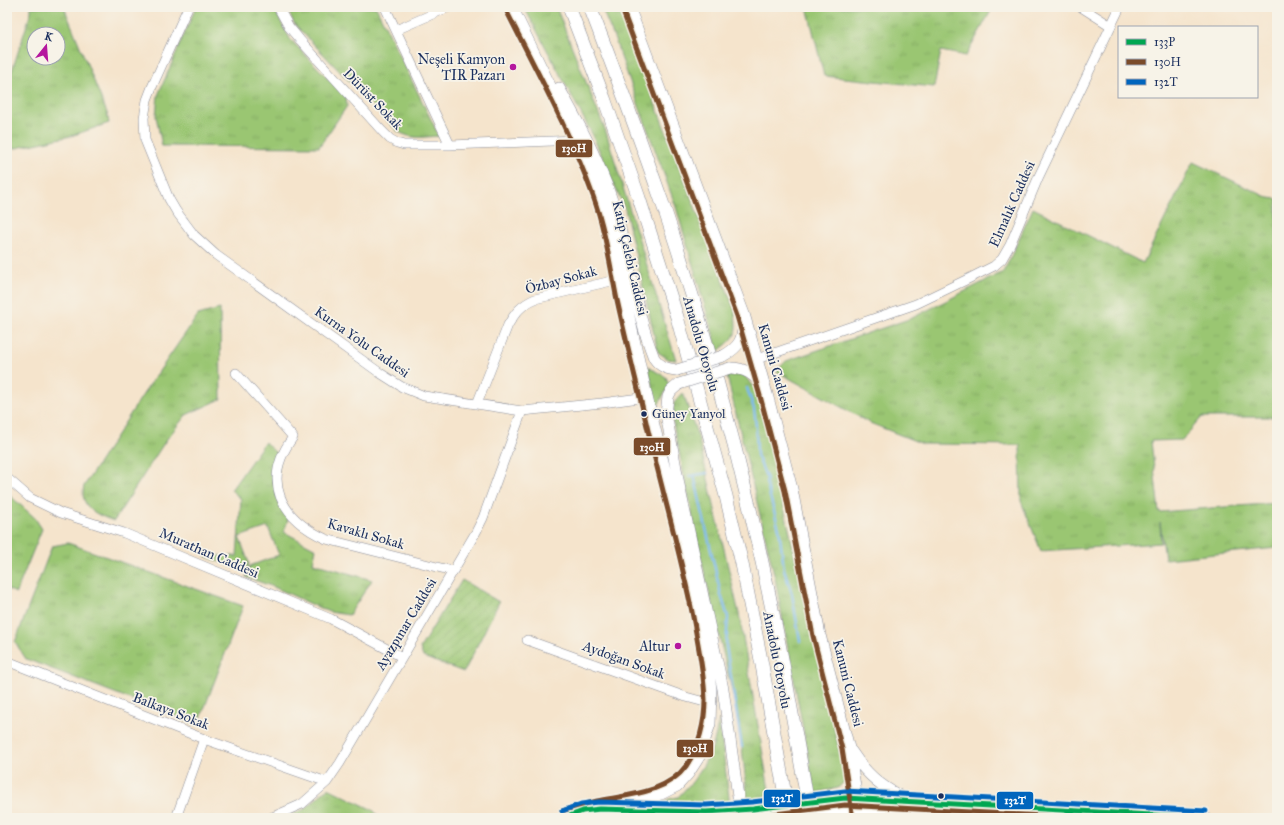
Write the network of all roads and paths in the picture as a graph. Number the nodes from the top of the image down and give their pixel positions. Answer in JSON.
{"nodes":[{"id":1,"x":188,"y":7,"type":"edge"},
{"id":2,"x":278,"y":7,"type":"edge"},
{"id":3,"x":385,"y":7,"type":"edge"},
{"id":4,"x":449,"y":7,"type":"edge"},
{"id":5,"x":513,"y":7,"type":"edge"},
{"id":6,"x":568,"y":7,"type":"edge"},
{"id":7,"x":590,"y":7,"type":"edge"},
{"id":8,"x":629,"y":7,"type":"edge"},
{"id":9,"x":1081,"y":7,"type":"edge"},
{"id":10,"x":1120,"y":7,"type":"edge"},
{"id":11,"x":1111,"y":26,"type":"junction"},
{"id":12,"x":396,"y":30,"type":"junction"},
{"id":13,"x":577,"y":140,"type":"junction"},
{"id":14,"x":450,"y":145,"type":"junction"},
{"id":15,"x":620,"y":279,"type":"junction"},
{"id":16,"x":744,"y":314,"type":"junction"},
{"id":17,"x":757,"y":359,"type":"junction"},
{"id":18,"x":236,"y":373,"type":"dead end"},
{"id":19,"x":768,"y":394,"type":"junction"},
{"id":20,"x":647,"y":397,"type":"junction"},
{"id":21,"x":477,"y":404,"type":"junction"},
{"id":22,"x":522,"y":411,"type":"junction"},
{"id":23,"x":7,"y":478,"type":"edge"},
{"id":24,"x":680,"y":530,"type":"junction"},
{"id":25,"x":453,"y":571,"type":"junction"},
{"id":26,"x":706,"y":604,"type":"junction"},
{"id":27,"x":527,"y":640,"type":"dead end"},
{"id":28,"x":402,"y":657,"type":"junction"},
{"id":29,"x":7,"y":661,"type":"edge"},
{"id":30,"x":712,"y":704,"type":"junction"},
{"id":31,"x":204,"y":739,"type":"junction"},
{"id":32,"x":849,"y":748,"type":"junction"},
{"id":33,"x":327,"y":782,"type":"junction"},
{"id":34,"x":858,"y":798,"type":"junction"},
{"id":35,"x":916,"y":802,"type":"junction"},
{"id":36,"x":600,"y":809,"type":"junction"},
{"id":37,"x":738,"y":814,"type":"edge"},
{"id":38,"x":921,"y":814,"type":"junction"},
{"id":39,"x":860,"y":815,"type":"edge"},
{"id":40,"x":176,"y":818,"type":"edge"},
{"id":41,"x":270,"y":818,"type":"edge"},
{"id":42,"x":564,"y":818,"type":"edge"},
{"id":43,"x":789,"y":818,"type":"edge"},
{"id":44,"x":800,"y":818,"type":"edge"},
{"id":45,"x":810,"y":818,"type":"edge"},
{"id":46,"x":896,"y":818,"type":"edge"},
{"id":47,"x":989,"y":818,"type":"edge"},
{"id":48,"x":1206,"y":818,"type":"edge"}],
"edges":[{"from":1,"to":21,"type":"street","name":"Kurna Yolu Caddesi"},
{"from":2,"to":14,"type":"street","name":"Dürüst Sokak"},
{"from":3,"to":12,"type":"street"},
{"from":4,"to":12,"type":"street"},
{"from":5,"to":13,"type":"main road","name":"Katip Çelebi Caddesi"},
{"from":5,"to":16,"type":"main road","bridge":true},
{"from":6,"to":43,"type":"highway","name":"Anadolu Otoyolu"},
{"from":7,"to":45,"type":"highway","name":"Anadolu Otoyolu"},
{"from":8,"to":16,"type":"main road","name":"Kanuni Caddesi"},
{"from":9,"to":11,"type":"street"},
{"from":10,"to":11,"type":"street","name":"Elmalık Caddesi"},
{"from":11,"to":17,"type":"street","name":"Elmalık Caddesi"},
{"from":12,"to":14,"type":"street"},
{"from":13,"to":14,"type":"street","name":"Dürüst Sokak"},
{"from":13,"to":15,"type":"main road","name":"Katip Çelebi Caddesi"},
{"from":15,"to":20,"type":"main road","name":"Katip Çelebi Caddesi"},
{"from":15,"to":21,"type":"street","name":"Özbay Sokak"},
{"from":16,"to":17,"type":"main road","name":"Kanuni Caddesi"},
{"from":17,"to":19,"type":"main road","name":"Kanuni Caddesi"},
{"from":18,"to":25,"type":"street","name":"Kavaklı Sokak"},
{"from":19,"to":26,"type":"main road","bridge":true},
{"from":19,"to":32,"type":"main road","name":"Kanuni Caddesi"},
{"from":20,"to":22,"type":"street","name":"Kurna Yolu Caddesi"},
{"from":20,"to":24,"type":"main road","name":"Katip Çelebi Caddesi"},
{"from":21,"to":22,"type":"street","name":"Kurna Yolu Caddesi"},
{"from":22,"to":25,"type":"street","name":"Ayazpınar Caddesi"},
{"from":23,"to":28,"type":"street","name":"Murathan Caddesi"},
{"from":24,"to":26,"type":"main road"},
{"from":24,"to":30,"type":"main road"},
{"from":25,"to":28,"type":"street","name":"Ayazpınar Caddesi"},
{"from":26,"to":37,"type":"main road"},
{"from":27,"to":30,"type":"street","name":"Aydoğan Sokak"},
{"from":28,"to":33,"type":"street","name":"Ayazpınar Caddesi"},
{"from":29,"to":31,"type":"street","name":"Balkaya Sokak"},
{"from":30,"to":36,"type":"main road"},
{"from":31,"to":33,"type":"street","name":"Balkaya Sokak"},
{"from":31,"to":40,"type":"street"},
{"from":32,"to":34,"type":"main road","name":"Kanuni Caddesi"},
{"from":32,"to":35,"type":"main road"},
{"from":33,"to":41,"type":"street","name":"Ayazpınar Caddesi"},
{"from":34,"to":35,"type":"main road"},
{"from":34,"to":37,"type":"main road","bridge":true},
{"from":34,"to":39,"type":"main road","name":"Kanuni Caddesi"},
{"from":35,"to":48,"type":"main road"},
{"from":36,"to":37,"type":"main road"},
{"from":36,"to":42,"type":"main road"},
{"from":38,"to":39,"type":"main road"},
{"from":38,"to":46,"type":"main road"},
{"from":38,"to":47,"type":"main road"},
{"from":39,"to":44,"type":"main road","bridge":true}]}
